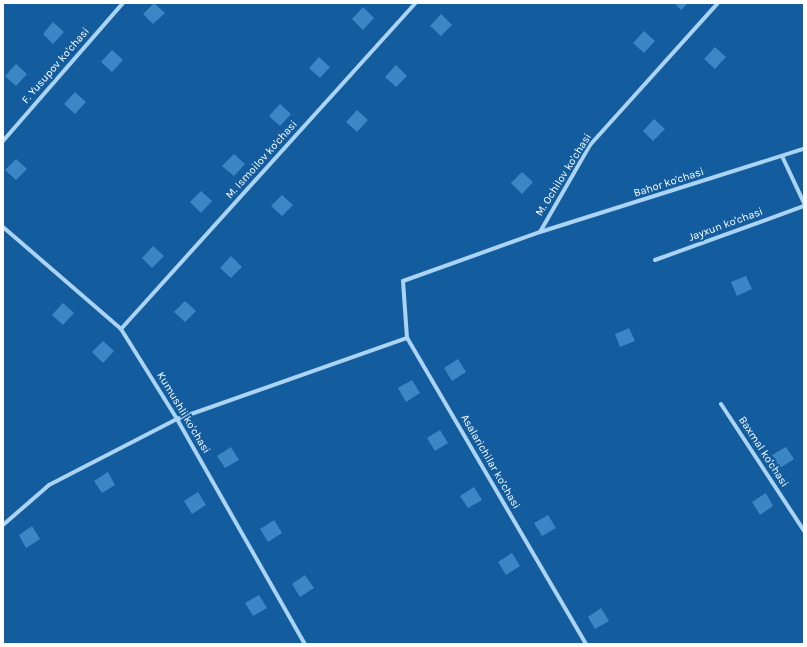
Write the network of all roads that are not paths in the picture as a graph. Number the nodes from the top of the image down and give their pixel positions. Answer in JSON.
{"nodes":[{"id":1,"x":123,"y":3,"type":"edge"},
{"id":2,"x":416,"y":3,"type":"edge"},
{"id":3,"x":718,"y":3,"type":"edge"},
{"id":4,"x":3,"y":141,"type":"edge"},
{"id":5,"x":804,"y":149,"type":"edge"},
{"id":6,"x":782,"y":156,"type":"junction"},
{"id":7,"x":804,"y":205,"type":"edge"},
{"id":8,"x":3,"y":227,"type":"edge"},
{"id":9,"x":540,"y":232,"type":"junction"},
{"id":10,"x":655,"y":260,"type":"dead end"},
{"id":11,"x":403,"y":282,"type":"joint"},
{"id":12,"x":121,"y":329,"type":"junction"},
{"id":13,"x":407,"y":338,"type":"junction"},
{"id":14,"x":721,"y":404,"type":"dead end"},
{"id":15,"x":177,"y":418,"type":"junction"},
{"id":16,"x":3,"y":525,"type":"edge"},
{"id":17,"x":804,"y":531,"type":"edge"},
{"id":18,"x":305,"y":644,"type":"edge"},
{"id":19,"x":586,"y":644,"type":"edge"}],
"edges":[{"from":1,"to":4,"type":"street","name":"F. Yusupov ko'chasi"},
{"from":2,"to":12,"type":"street","name":"M. Ismoilov ko'chasi"},
{"from":3,"to":9,"type":"street","name":"M. Ochilov ko'chasi"},
{"from":5,"to":6,"type":"street","name":"Bahor ko'chasi"},
{"from":6,"to":7,"type":"street","name":"Jayxun ko'chasi"},
{"from":6,"to":9,"type":"street","name":"Bahor ko'chasi"},
{"from":7,"to":10,"type":"street","name":"Jayxun ko'chasi"},
{"from":8,"to":12,"type":"street","name":"Kumushli ko'chasi"},
{"from":9,"to":11,"type":"street","name":"M. Ochilov ko'chasi"},
{"from":11,"to":13,"type":"street","name":"Asalarichilar ko'chasi"},
{"from":12,"to":15,"type":"street","name":"Kumushli ko'chasi"},
{"from":13,"to":15,"type":"street"},
{"from":13,"to":19,"type":"street","name":"Asalarichilar ko'chasi"},
{"from":14,"to":17,"type":"street","name":"Baxmal ko'chasi"},
{"from":15,"to":16,"type":"street"},
{"from":15,"to":18,"type":"street","name":"Kumushli ko'chasi"}]}
